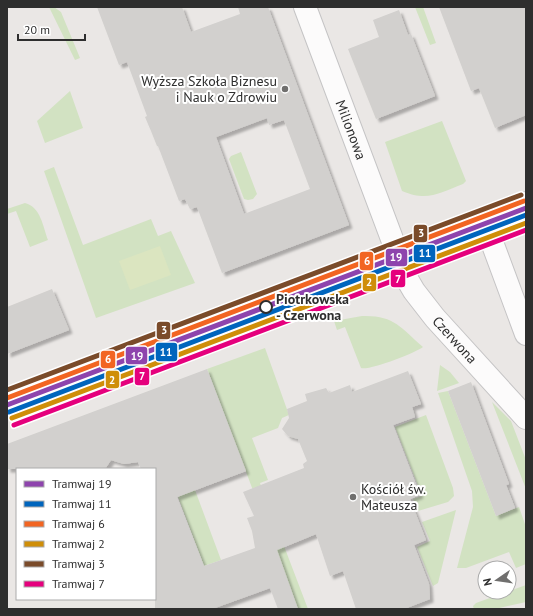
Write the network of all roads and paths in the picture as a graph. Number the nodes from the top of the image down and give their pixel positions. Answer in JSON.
{"nodes":[{"id":1,"x":305,"y":7,"type":"edge"},
{"id":2,"x":526,"y":203,"type":"edge"},
{"id":3,"x":487,"y":218,"type":"junction"},
{"id":4,"x":396,"y":252,"type":"junction"},
{"id":5,"x":526,"y":334,"type":"edge"},
{"id":6,"x":7,"y":399,"type":"edge"},
{"id":7,"x":526,"y":418,"type":"edge"}],
"edges":[{"from":1,"to":4,"type":"street","name":"Milionowa"},
{"from":2,"to":3,"type":"street"},
{"from":3,"to":4,"type":"street"},
{"from":3,"to":5,"type":"street"},
{"from":4,"to":6,"type":"street"},
{"from":4,"to":7,"type":"street","name":"Czerwona"}]}
